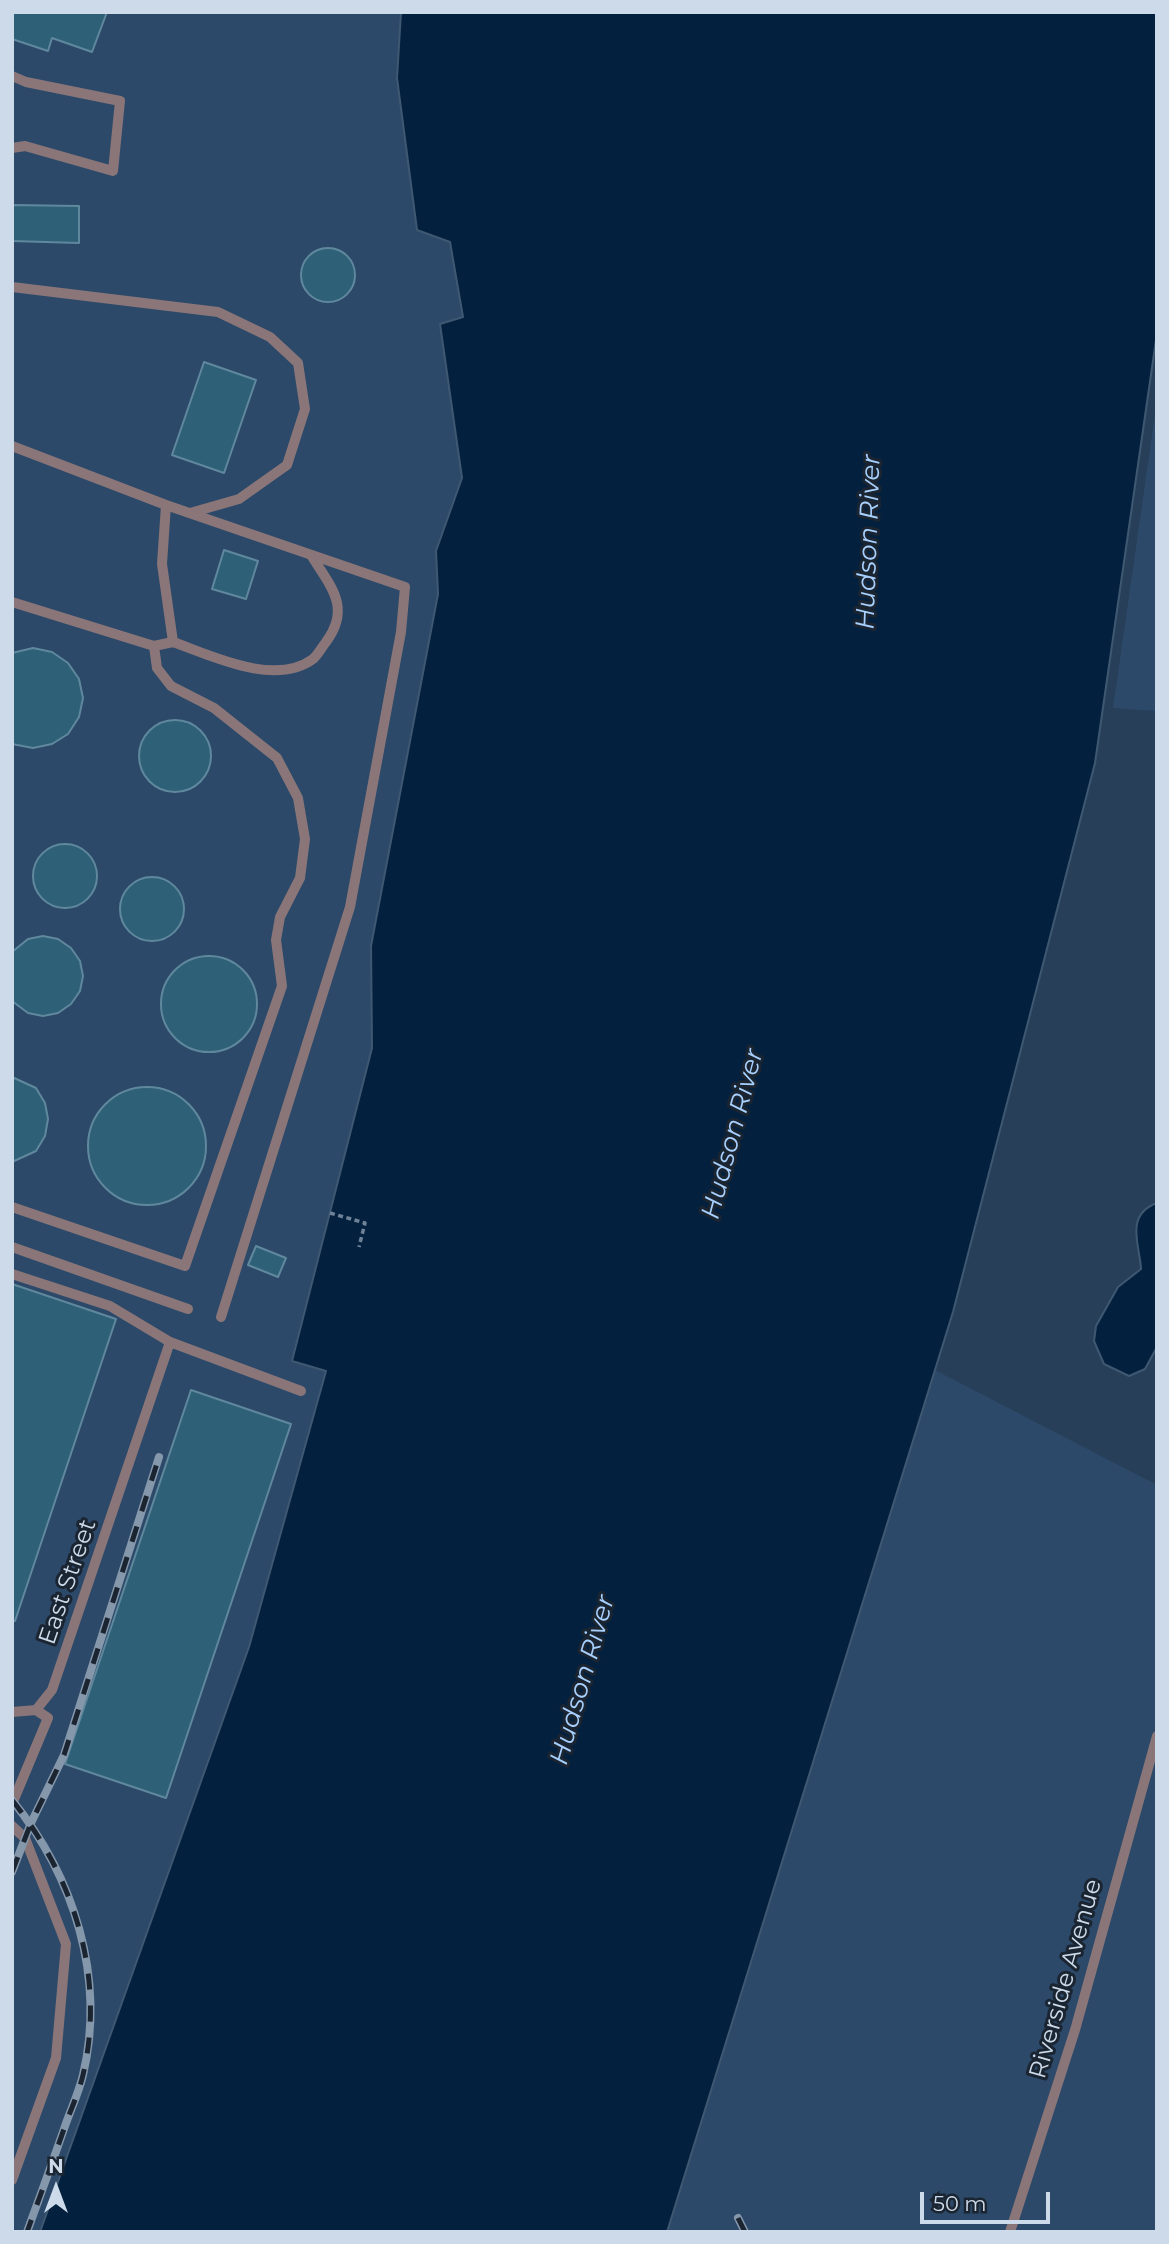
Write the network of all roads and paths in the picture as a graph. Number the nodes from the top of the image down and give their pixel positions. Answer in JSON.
{"nodes":[{"id":1,"x":12,"y":76,"type":"edge"},
{"id":2,"x":12,"y":148,"type":"edge"},
{"id":3,"x":12,"y":287,"type":"edge"},
{"id":4,"x":12,"y":446,"type":"edge"},
{"id":5,"x":166,"y":505,"type":"junction"},
{"id":6,"x":190,"y":513,"type":"junction"},
{"id":7,"x":311,"y":555,"type":"junction"},
{"id":8,"x":12,"y":601,"type":"edge"},
{"id":9,"x":173,"y":642,"type":"junction"},
{"id":10,"x":154,"y":646,"type":"junction"},
{"id":11,"x":12,"y":1208,"type":"edge"},
{"id":12,"x":330,"y":1213,"type":"dead end"},
{"id":13,"x":12,"y":1247,"type":"edge"},
{"id":14,"x":359,"y":1247,"type":"dead end"},
{"id":15,"x":12,"y":1274,"type":"edge"},
{"id":16,"x":188,"y":1309,"type":"dead end"},
{"id":17,"x":221,"y":1317,"type":"dead end"},
{"id":18,"x":170,"y":1342,"type":"junction"},
{"id":19,"x":301,"y":1391,"type":"dead end"},
{"id":20,"x":36,"y":1710,"type":"junction"},
{"id":21,"x":14,"y":1712,"type":"edge"},
{"id":22,"x":1157,"y":1736,"type":"edge"},
{"id":23,"x":12,"y":1804,"type":"edge"},
{"id":24,"x":12,"y":1826,"type":"edge"},
{"id":25,"x":12,"y":2180,"type":"edge"},
{"id":26,"x":1010,"y":2232,"type":"edge"}],
"edges":[{"from":1,"to":2,"type":"lane"},
{"from":3,"to":6,"type":"lane"},
{"from":4,"to":5,"type":"lane"},
{"from":5,"to":6,"type":"lane"},
{"from":5,"to":9,"type":"lane"},
{"from":6,"to":7,"type":"lane"},
{"from":7,"to":9,"type":"lane"},
{"from":7,"to":17,"type":"lane"},
{"from":8,"to":10,"type":"lane"},
{"from":9,"to":10,"type":"lane"},
{"from":10,"to":11,"type":"lane"},
{"from":12,"to":14,"type":"path"},
{"from":13,"to":16,"type":"lane"},
{"from":15,"to":18,"type":"lane"},
{"from":18,"to":19,"type":"lane"},
{"from":18,"to":20,"type":"lane","name":"East Street"},
{"from":20,"to":21,"type":"lane"},
{"from":20,"to":23,"type":"lane"},
{"from":22,"to":26,"type":"lane","name":"Riverside Avenue"},
{"from":24,"to":25,"type":"lane"}]}
